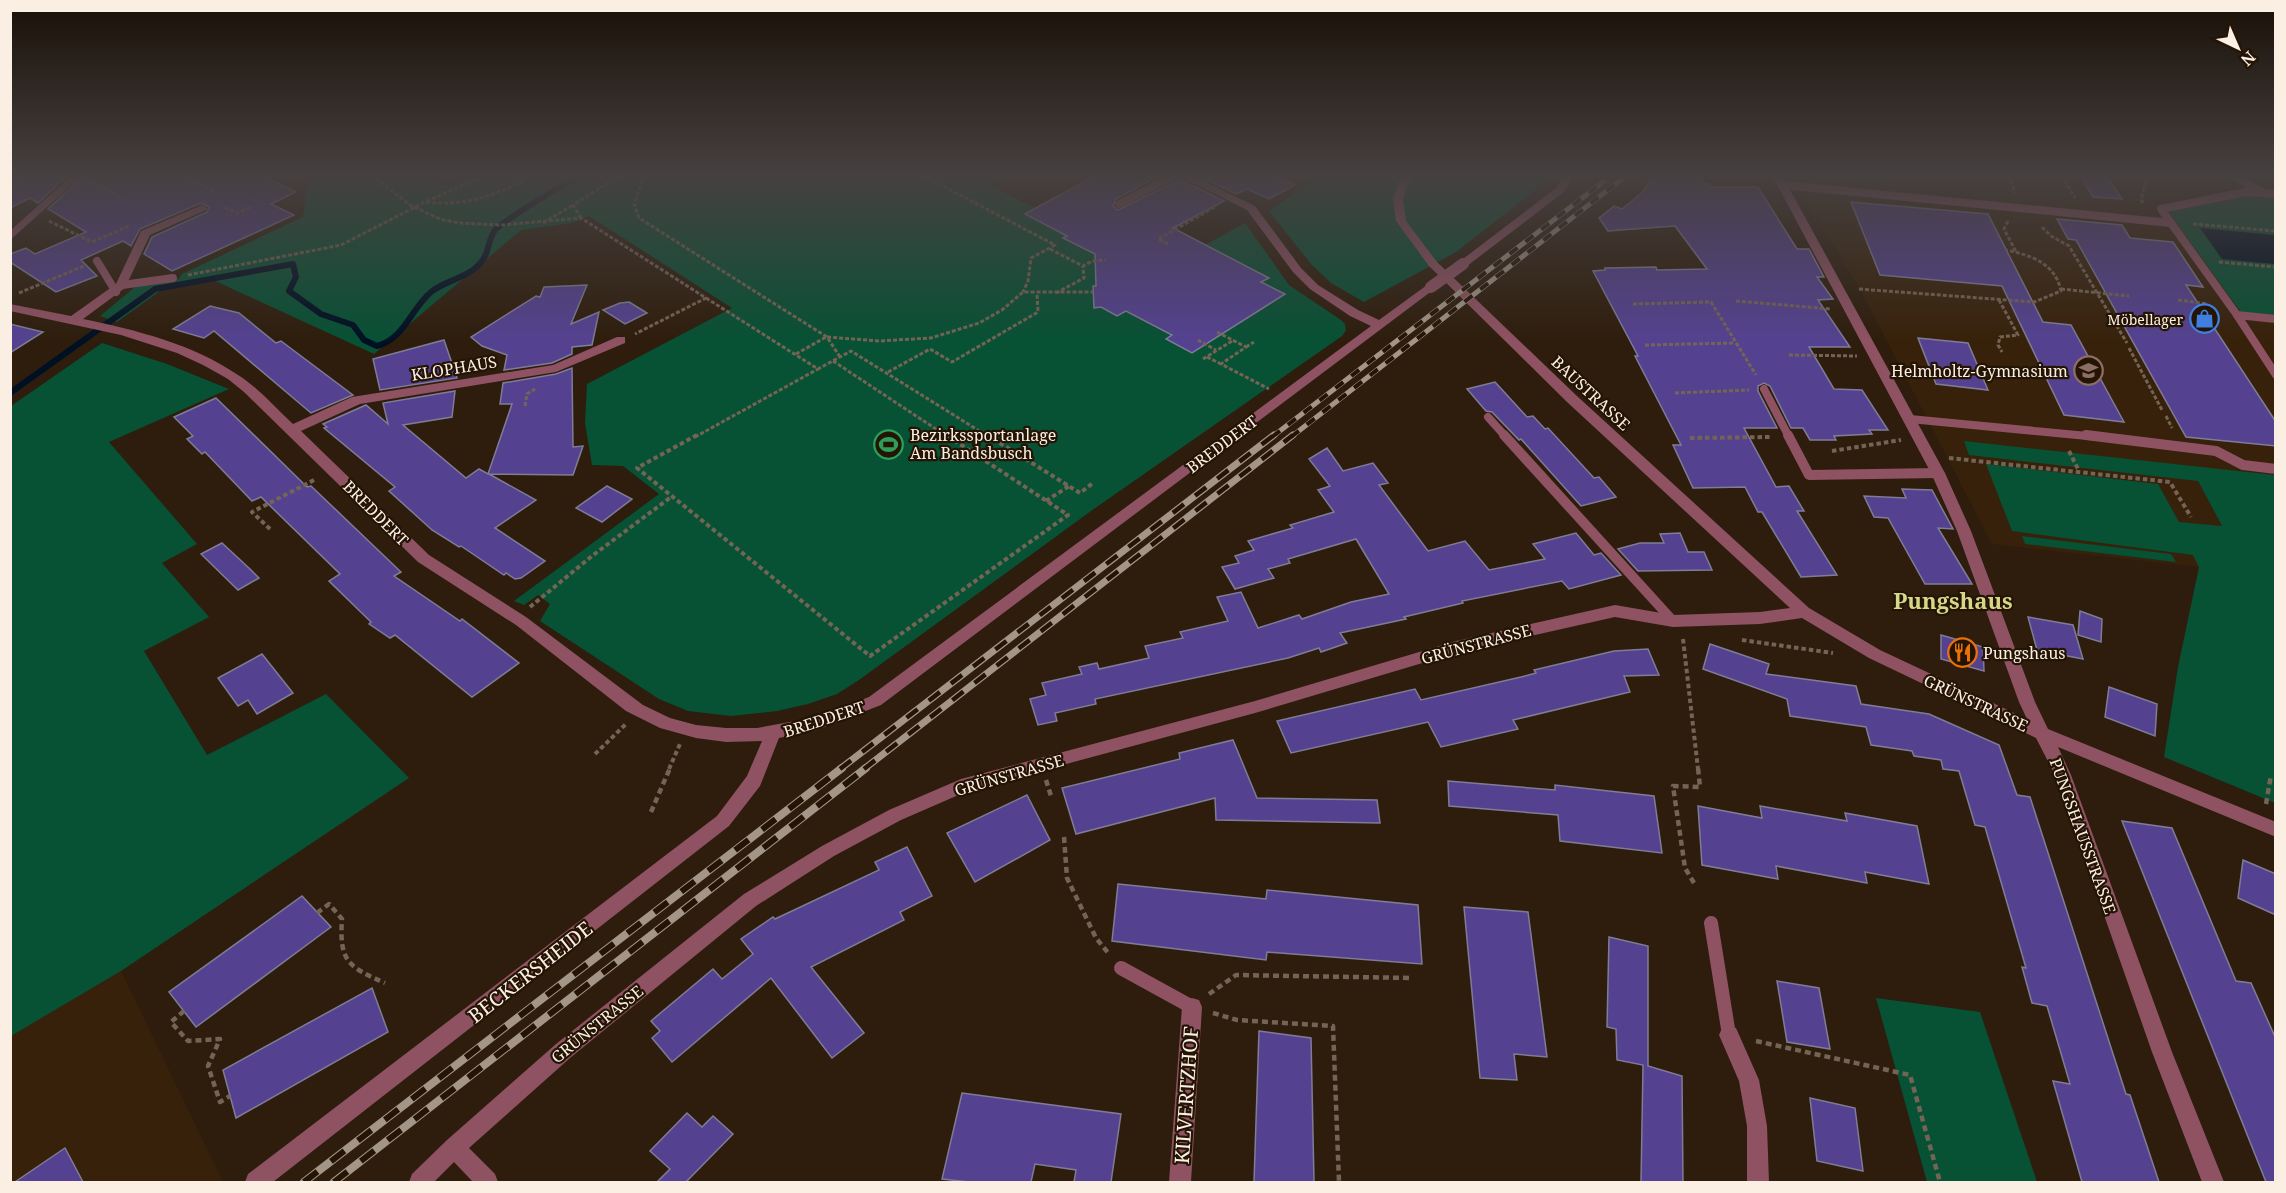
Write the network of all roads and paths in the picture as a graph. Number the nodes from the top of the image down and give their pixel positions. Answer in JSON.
{"nodes":[{"id":1,"x":68,"y":231,"type":"edge"},
{"id":2,"x":119,"y":231,"type":"edge"},
{"id":3,"x":150,"y":231,"type":"edge"},
{"id":4,"x":369,"y":231,"type":"edge"},
{"id":5,"x":599,"y":231,"type":"edge"},
{"id":6,"x":658,"y":231,"type":"edge"},
{"id":7,"x":1028,"y":231,"type":"edge"},
{"id":8,"x":1173,"y":231,"type":"edge"},
{"id":9,"x":1268,"y":231,"type":"edge"},
{"id":10,"x":1408,"y":231,"type":"edge"},
{"id":11,"x":1507,"y":231,"type":"edge"},
{"id":12,"x":1809,"y":231,"type":"edge"},
{"id":13,"x":2005,"y":231,"type":"edge"},
{"id":14,"x":2045,"y":231,"type":"edge"},
{"id":15,"x":2176,"y":231,"type":"edge"},
{"id":16,"x":1168,"y":244,"type":"dead end"},
{"id":17,"x":1049,"y":248,"type":"junction"},
{"id":18,"x":2007,"y":250,"type":"dead end"},
{"id":19,"x":2016,"y":252,"type":"junction"},
{"id":20,"x":1106,"y":260,"type":"dead end"},
{"id":21,"x":97,"y":261,"type":"joint"},
{"id":22,"x":2218,"y":262,"type":"dead end"},
{"id":23,"x":1083,"y":266,"type":"junction"},
{"id":24,"x":2276,"y":267,"type":"edge"},
{"id":25,"x":173,"y":278,"type":"joint"},
{"id":26,"x":1840,"y":288,"type":"junction"},
{"id":27,"x":119,"y":289,"type":"junction"},
{"id":28,"x":2061,"y":289,"type":"junction"},
{"id":29,"x":1023,"y":292,"type":"junction"},
{"id":30,"x":1093,"y":292,"type":"dead end"},
{"id":31,"x":2097,"y":293,"type":"junction"},
{"id":32,"x":17,"y":294,"type":"dead end"},
{"id":33,"x":1037,"y":294,"type":"junction"},
{"id":34,"x":1054,"y":294,"type":"junction"},
{"id":35,"x":2129,"y":296,"type":"dead end"},
{"id":36,"x":706,"y":298,"type":"junction"},
{"id":37,"x":1999,"y":300,"type":"junction"},
{"id":38,"x":2178,"y":300,"type":"dead end"},
{"id":39,"x":1736,"y":301,"type":"dead end"},
{"id":40,"x":1633,"y":304,"type":"dead end"},
{"id":41,"x":2230,"y":306,"type":"junction"},
{"id":42,"x":10,"y":307,"type":"edge"},
{"id":43,"x":1833,"y":309,"type":"dead end"},
{"id":44,"x":2237,"y":315,"type":"junction"},
{"id":45,"x":2276,"y":319,"type":"edge"},
{"id":46,"x":72,"y":321,"type":"junction"},
{"id":47,"x":1379,"y":326,"type":"junction"},
{"id":48,"x":1216,"y":332,"type":"dead end"},
{"id":49,"x":827,"y":337,"type":"junction"},
{"id":50,"x":621,"y":340,"type":"joint"},
{"id":51,"x":1198,"y":340,"type":"dead end"},
{"id":52,"x":1233,"y":340,"type":"junction"},
{"id":53,"x":1254,"y":342,"type":"dead end"},
{"id":54,"x":1736,"y":343,"type":"junction"},
{"id":55,"x":2127,"y":343,"type":"dead end"},
{"id":56,"x":1645,"y":345,"type":"dead end"},
{"id":57,"x":1246,"y":347,"type":"junction"},
{"id":58,"x":2129,"y":348,"type":"dead end"},
{"id":59,"x":1217,"y":350,"type":"junction"},
{"id":60,"x":2002,"y":352,"type":"dead end"},
{"id":61,"x":796,"y":354,"type":"junction"},
{"id":62,"x":1790,"y":355,"type":"dead end"},
{"id":63,"x":840,"y":357,"type":"junction"},
{"id":64,"x":1867,"y":357,"type":"dead end"},
{"id":65,"x":833,"y":361,"type":"junction"},
{"id":66,"x":1221,"y":364,"type":"junction"},
{"id":67,"x":818,"y":369,"type":"junction"},
{"id":68,"x":887,"y":373,"type":"junction"},
{"id":69,"x":1980,"y":373,"type":"dead end"},
{"id":70,"x":1242,"y":375,"type":"junction"},
{"id":71,"x":2276,"y":375,"type":"edge"},
{"id":72,"x":2012,"y":377,"type":"dead end"},
{"id":73,"x":1236,"y":378,"type":"dead end"},
{"id":74,"x":1764,"y":389,"type":"junction"},
{"id":75,"x":1275,"y":392,"type":"dead end"},
{"id":76,"x":1675,"y":393,"type":"dead end"},
{"id":77,"x":2162,"y":410,"type":"dead end"},
{"id":78,"x":1488,"y":417,"type":"dead end"},
{"id":79,"x":1910,"y":419,"type":"junction"},
{"id":80,"x":292,"y":430,"type":"junction"},
{"id":81,"x":1790,"y":437,"type":"junction"},
{"id":82,"x":1689,"y":438,"type":"dead end"},
{"id":83,"x":1907,"y":439,"type":"dead end"},
{"id":84,"x":1832,"y":451,"type":"dead end"},
{"id":85,"x":1949,"y":458,"type":"dead end"},
{"id":86,"x":2276,"y":469,"type":"edge"},
{"id":87,"x":333,"y":471,"type":"junction"},
{"id":88,"x":1938,"y":473,"type":"junction"},
{"id":89,"x":1093,"y":483,"type":"dead end"},
{"id":90,"x":1069,"y":486,"type":"junction"},
{"id":91,"x":671,"y":496,"type":"junction"},
{"id":92,"x":1046,"y":501,"type":"junction"},
{"id":93,"x":2191,"y":517,"type":"dead end"},
{"id":94,"x":270,"y":529,"type":"dead end"},
{"id":95,"x":1804,"y":612,"type":"junction"},
{"id":96,"x":517,"y":618,"type":"junction"},
{"id":97,"x":1677,"y":629,"type":"junction"},
{"id":98,"x":1742,"y":640,"type":"dead end"},
{"id":99,"x":1833,"y":653,"type":"dead end"},
{"id":100,"x":628,"y":721,"type":"dead end"},
{"id":101,"x":2043,"y":734,"type":"junction"},
{"id":102,"x":772,"y":735,"type":"junction"},
{"id":103,"x":681,"y":744,"type":"dead end"},
{"id":104,"x":594,"y":754,"type":"dead end"},
{"id":105,"x":2271,"y":775,"type":"dead end"},
{"id":106,"x":1046,"y":780,"type":"dead end"},
{"id":107,"x":1051,"y":796,"type":"dead end"},
{"id":108,"x":2266,"y":804,"type":"dead end"},
{"id":109,"x":651,"y":812,"type":"dead end"},
{"id":110,"x":2276,"y":830,"type":"edge"},
{"id":111,"x":1064,"y":837,"type":"dead end"},
{"id":112,"x":1694,"y":883,"type":"dead end"},
{"id":113,"x":317,"y":913,"type":"dead end"},
{"id":114,"x":1711,"y":923,"type":"dead end"},
{"id":115,"x":1121,"y":968,"type":"joint"},
{"id":116,"x":1411,"y":978,"type":"dead end"},
{"id":117,"x":385,"y":983,"type":"dead end"},
{"id":118,"x":1192,"y":1007,"type":"junction"},
{"id":119,"x":184,"y":1011,"type":"dead end"},
{"id":120,"x":1730,"y":1035,"type":"junction"},
{"id":121,"x":230,"y":1096,"type":"dead end"},
{"id":122,"x":454,"y":1147,"type":"junction"},
{"id":123,"x":256,"y":1182,"type":"edge"},
{"id":124,"x":420,"y":1182,"type":"edge"},
{"id":125,"x":487,"y":1182,"type":"edge"},
{"id":126,"x":1180,"y":1182,"type":"edge"},
{"id":127,"x":1339,"y":1182,"type":"edge"},
{"id":128,"x":1758,"y":1182,"type":"edge"},
{"id":129,"x":1940,"y":1182,"type":"edge"},
{"id":130,"x":2213,"y":1182,"type":"edge"}],
"edges":[{"from":1,"to":2,"type":"path"},
{"from":3,"to":27,"type":"street"},
{"from":4,"to":25,"type":"path"},
{"from":5,"to":36,"type":"path"},
{"from":6,"to":49,"type":"path"},
{"from":7,"to":17,"type":"path"},
{"from":8,"to":16,"type":"path"},
{"from":9,"to":47,"type":"street"},
{"from":10,"to":95,"type":"street","name":"BAUSTRASSE"},
{"from":11,"to":47,"type":"street","name":"BREDDERT","bridge":true},
{"from":12,"to":26,"type":"street","name":"PUNGSHAUSSTRASSE"},
{"from":13,"to":19,"type":"path"},
{"from":14,"to":31,"type":"path"},
{"from":15,"to":41,"type":"lane"},
{"from":17,"to":23,"type":"path"},
{"from":17,"to":29,"type":"path"},
{"from":18,"to":19,"type":"path"},
{"from":19,"to":28,"type":"path"},
{"from":20,"to":23,"type":"path"},
{"from":21,"to":27,"type":"lane"},
{"from":21,"to":32,"type":"path"},
{"from":22,"to":24,"type":"path"},
{"from":23,"to":34,"type":"path"},
{"from":25,"to":27,"type":"lane"},
{"from":26,"to":37,"type":"path"},
{"from":26,"to":79,"type":"street","name":"PUNGSHAUSSTRASSE"},
{"from":27,"to":46,"type":"street"},
{"from":28,"to":31,"type":"path"},
{"from":28,"to":37,"type":"path"},
{"from":29,"to":33,"type":"path"},
{"from":29,"to":49,"type":"path"},
{"from":30,"to":34,"type":"path"},
{"from":31,"to":35,"type":"path"},
{"from":31,"to":55,"type":"path"},
{"from":33,"to":34,"type":"path"},
{"from":33,"to":68,"type":"path"},
{"from":36,"to":50,"type":"path"},
{"from":36,"to":61,"type":"path"},
{"from":37,"to":60,"type":"path"},
{"from":38,"to":41,"type":"path"},
{"from":39,"to":43,"type":"path"},
{"from":40,"to":54,"type":"path"},
{"from":41,"to":44,"type":"lane"},
{"from":42,"to":46,"type":"street","name":"BREDDERT"},
{"from":44,"to":45,"type":"lane"},
{"from":44,"to":71,"type":"lane"},
{"from":46,"to":80,"type":"street","name":"BREDDERT"},
{"from":47,"to":102,"type":"street","name":"BREDDERT"},
{"from":48,"to":52,"type":"path"},
{"from":49,"to":61,"type":"path"},
{"from":49,"to":63,"type":"path"},
{"from":50,"to":80,"type":"street","name":"KLOPHAUS"},
{"from":51,"to":59,"type":"path"},
{"from":52,"to":57,"type":"path"},
{"from":52,"to":59,"type":"path"},
{"from":53,"to":57,"type":"path"},
{"from":54,"to":56,"type":"path"},
{"from":54,"to":74,"type":"path"},
{"from":57,"to":66,"type":"path"},
{"from":58,"to":77,"type":"path"},
{"from":59,"to":66,"type":"path"},
{"from":61,"to":67,"type":"path"},
{"from":62,"to":64,"type":"path"},
{"from":63,"to":65,"type":"path"},
{"from":63,"to":68,"type":"path"},
{"from":65,"to":67,"type":"path"},
{"from":65,"to":92,"type":"path"},
{"from":66,"to":70,"type":"path"},
{"from":67,"to":91,"type":"path"},
{"from":68,"to":90,"type":"path"},
{"from":69,"to":72,"type":"path"},
{"from":70,"to":73,"type":"path"},
{"from":70,"to":75,"type":"path"},
{"from":74,"to":76,"type":"path"},
{"from":74,"to":81,"type":"lane"},
{"from":78,"to":97,"type":"lane"},
{"from":79,"to":86,"type":"lane"},
{"from":79,"to":88,"type":"street","name":"PUNGSHAUSSTRASSE"},
{"from":80,"to":87,"type":"street","name":"BREDDERT"},
{"from":81,"to":82,"type":"path"},
{"from":81,"to":88,"type":"lane"},
{"from":83,"to":84,"type":"path"},
{"from":85,"to":93,"type":"path"},
{"from":87,"to":94,"type":"path"},
{"from":87,"to":96,"type":"street","name":"BREDDERT"},
{"from":88,"to":101,"type":"street","name":"PUNGSHAUSSTRASSE"},
{"from":89,"to":90,"type":"path"},
{"from":90,"to":92,"type":"path"},
{"from":91,"to":92,"type":"path"},
{"from":91,"to":96,"type":"path"},
{"from":95,"to":97,"type":"street","name":"GRÜNSTRASSE"},
{"from":95,"to":101,"type":"street","name":"GRÜNSTRASSE"},
{"from":96,"to":102,"type":"street","name":"BREDDERT"},
{"from":97,"to":112,"type":"path"},
{"from":97,"to":122,"type":"street","name":"GRÜNSTRASSE"},
{"from":98,"to":99,"type":"path"},
{"from":100,"to":104,"type":"path"},
{"from":101,"to":110,"type":"street","name":"GRÜNSTRASSE"},
{"from":101,"to":130,"type":"street","name":"PUNGSHAUSSTRASSE"},
{"from":102,"to":123,"type":"street","name":"BECKERSHEIDE"},
{"from":103,"to":109,"type":"path"},
{"from":105,"to":108,"type":"path"},
{"from":106,"to":107,"type":"path"},
{"from":111,"to":115,"type":"path"},
{"from":113,"to":117,"type":"path"},
{"from":114,"to":120,"type":"lane"},
{"from":115,"to":118,"type":"lane"},
{"from":116,"to":118,"type":"path"},
{"from":118,"to":126,"type":"street","name":"KILVERTZHOF"},
{"from":118,"to":127,"type":"path"},
{"from":119,"to":121,"type":"path"},
{"from":120,"to":128,"type":"street"},
{"from":120,"to":129,"type":"path"},
{"from":122,"to":124,"type":"street","name":"GRÜNSTRASSE"},
{"from":122,"to":125,"type":"street"}]}
